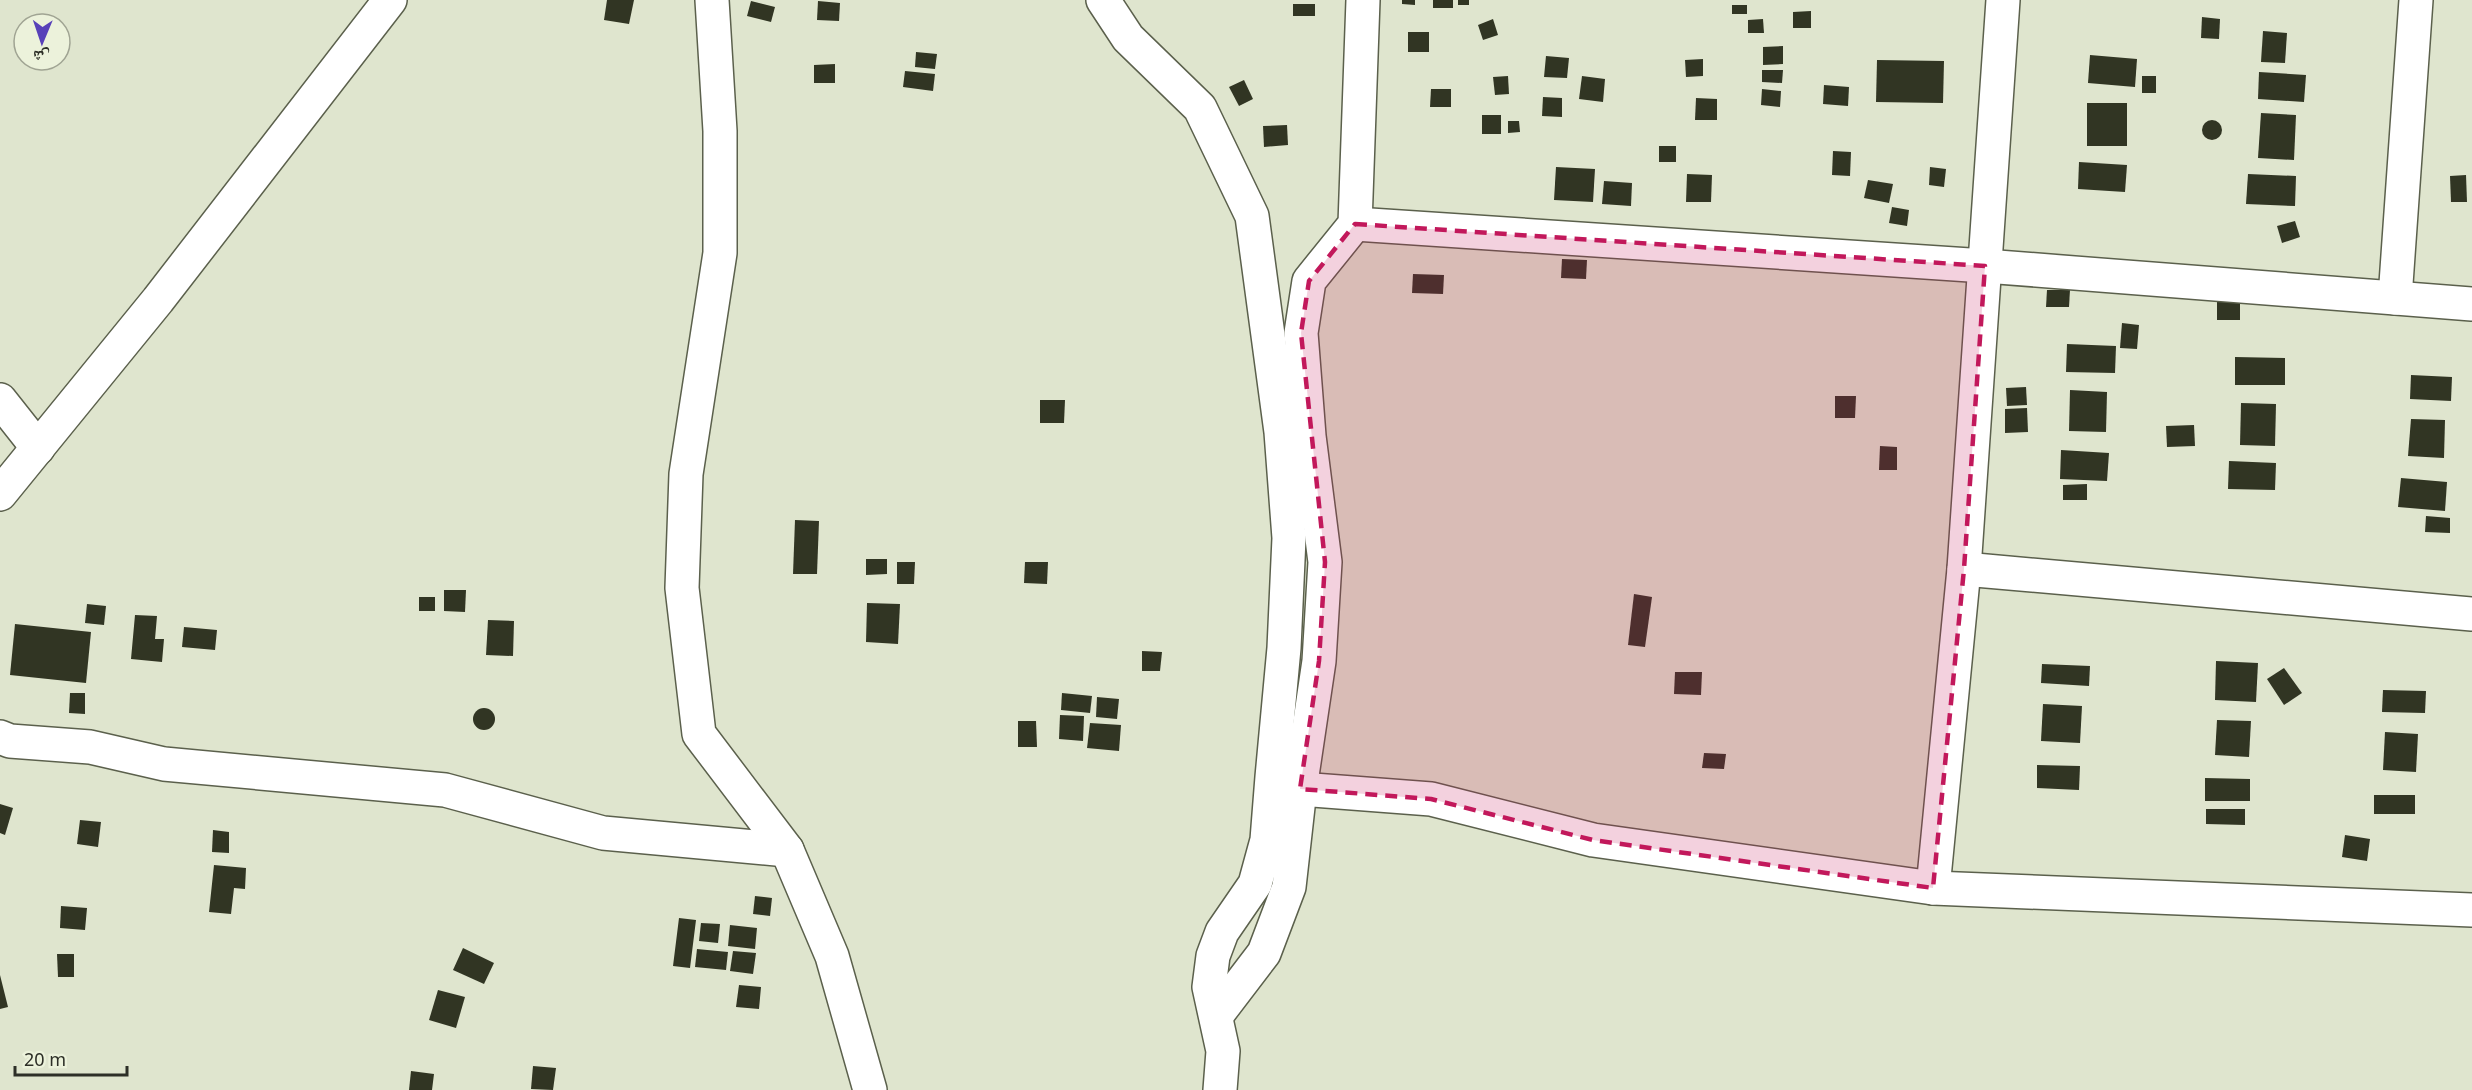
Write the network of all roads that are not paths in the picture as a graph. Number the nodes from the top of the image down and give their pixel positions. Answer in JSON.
{"nodes":[{"id":1,"x":390,"y":0,"type":"edge"},
{"id":2,"x":712,"y":0,"type":"edge"},
{"id":3,"x":1103,"y":0,"type":"edge"},
{"id":4,"x":1363,"y":0,"type":"edge"},
{"id":5,"x":2004,"y":0,"type":"edge"},
{"id":6,"x":2416,"y":0,"type":"edge"},
{"id":7,"x":1355,"y":224,"type":"junction"},
{"id":8,"x":1985,"y":266,"type":"junction"},
{"id":9,"x":2395,"y":298,"type":"junction"},
{"id":10,"x":2472,"y":304,"type":"edge"},
{"id":11,"x":0,"y":399,"type":"edge"},
{"id":12,"x":38,"y":448,"type":"junction"},
{"id":13,"x":0,"y":494,"type":"edge"},
{"id":14,"x":1964,"y":569,"type":"junction"},
{"id":15,"x":2472,"y":614,"type":"edge"},
{"id":16,"x":0,"y":737,"type":"edge"},
{"id":17,"x":1300,"y":789,"type":"junction"},
{"id":18,"x":787,"y":850,"type":"junction"},
{"id":19,"x":1933,"y":888,"type":"junction"},
{"id":20,"x":2472,"y":910,"type":"edge"},
{"id":21,"x":1216,"y":1016,"type":"junction"},
{"id":22,"x":870,"y":1090,"type":"edge"},
{"id":23,"x":1220,"y":1090,"type":"edge"}],
"edges":[{"from":1,"to":12,"type":"street"},
{"from":2,"to":18,"type":"street"},
{"from":3,"to":21,"type":"street"},
{"from":4,"to":7,"type":"street"},
{"from":5,"to":8,"type":"street"},
{"from":6,"to":9,"type":"street"},
{"from":7,"to":8,"type":"street"},
{"from":7,"to":17,"type":"street"},
{"from":8,"to":9,"type":"street"},
{"from":8,"to":14,"type":"street"},
{"from":9,"to":10,"type":"street"},
{"from":11,"to":12,"type":"street"},
{"from":12,"to":13,"type":"street"},
{"from":14,"to":15,"type":"street"},
{"from":14,"to":19,"type":"street"},
{"from":16,"to":18,"type":"street"},
{"from":17,"to":19,"type":"street"},
{"from":17,"to":21,"type":"street"},
{"from":18,"to":22,"type":"street"},
{"from":19,"to":20,"type":"street"},
{"from":21,"to":23,"type":"street"}]}
